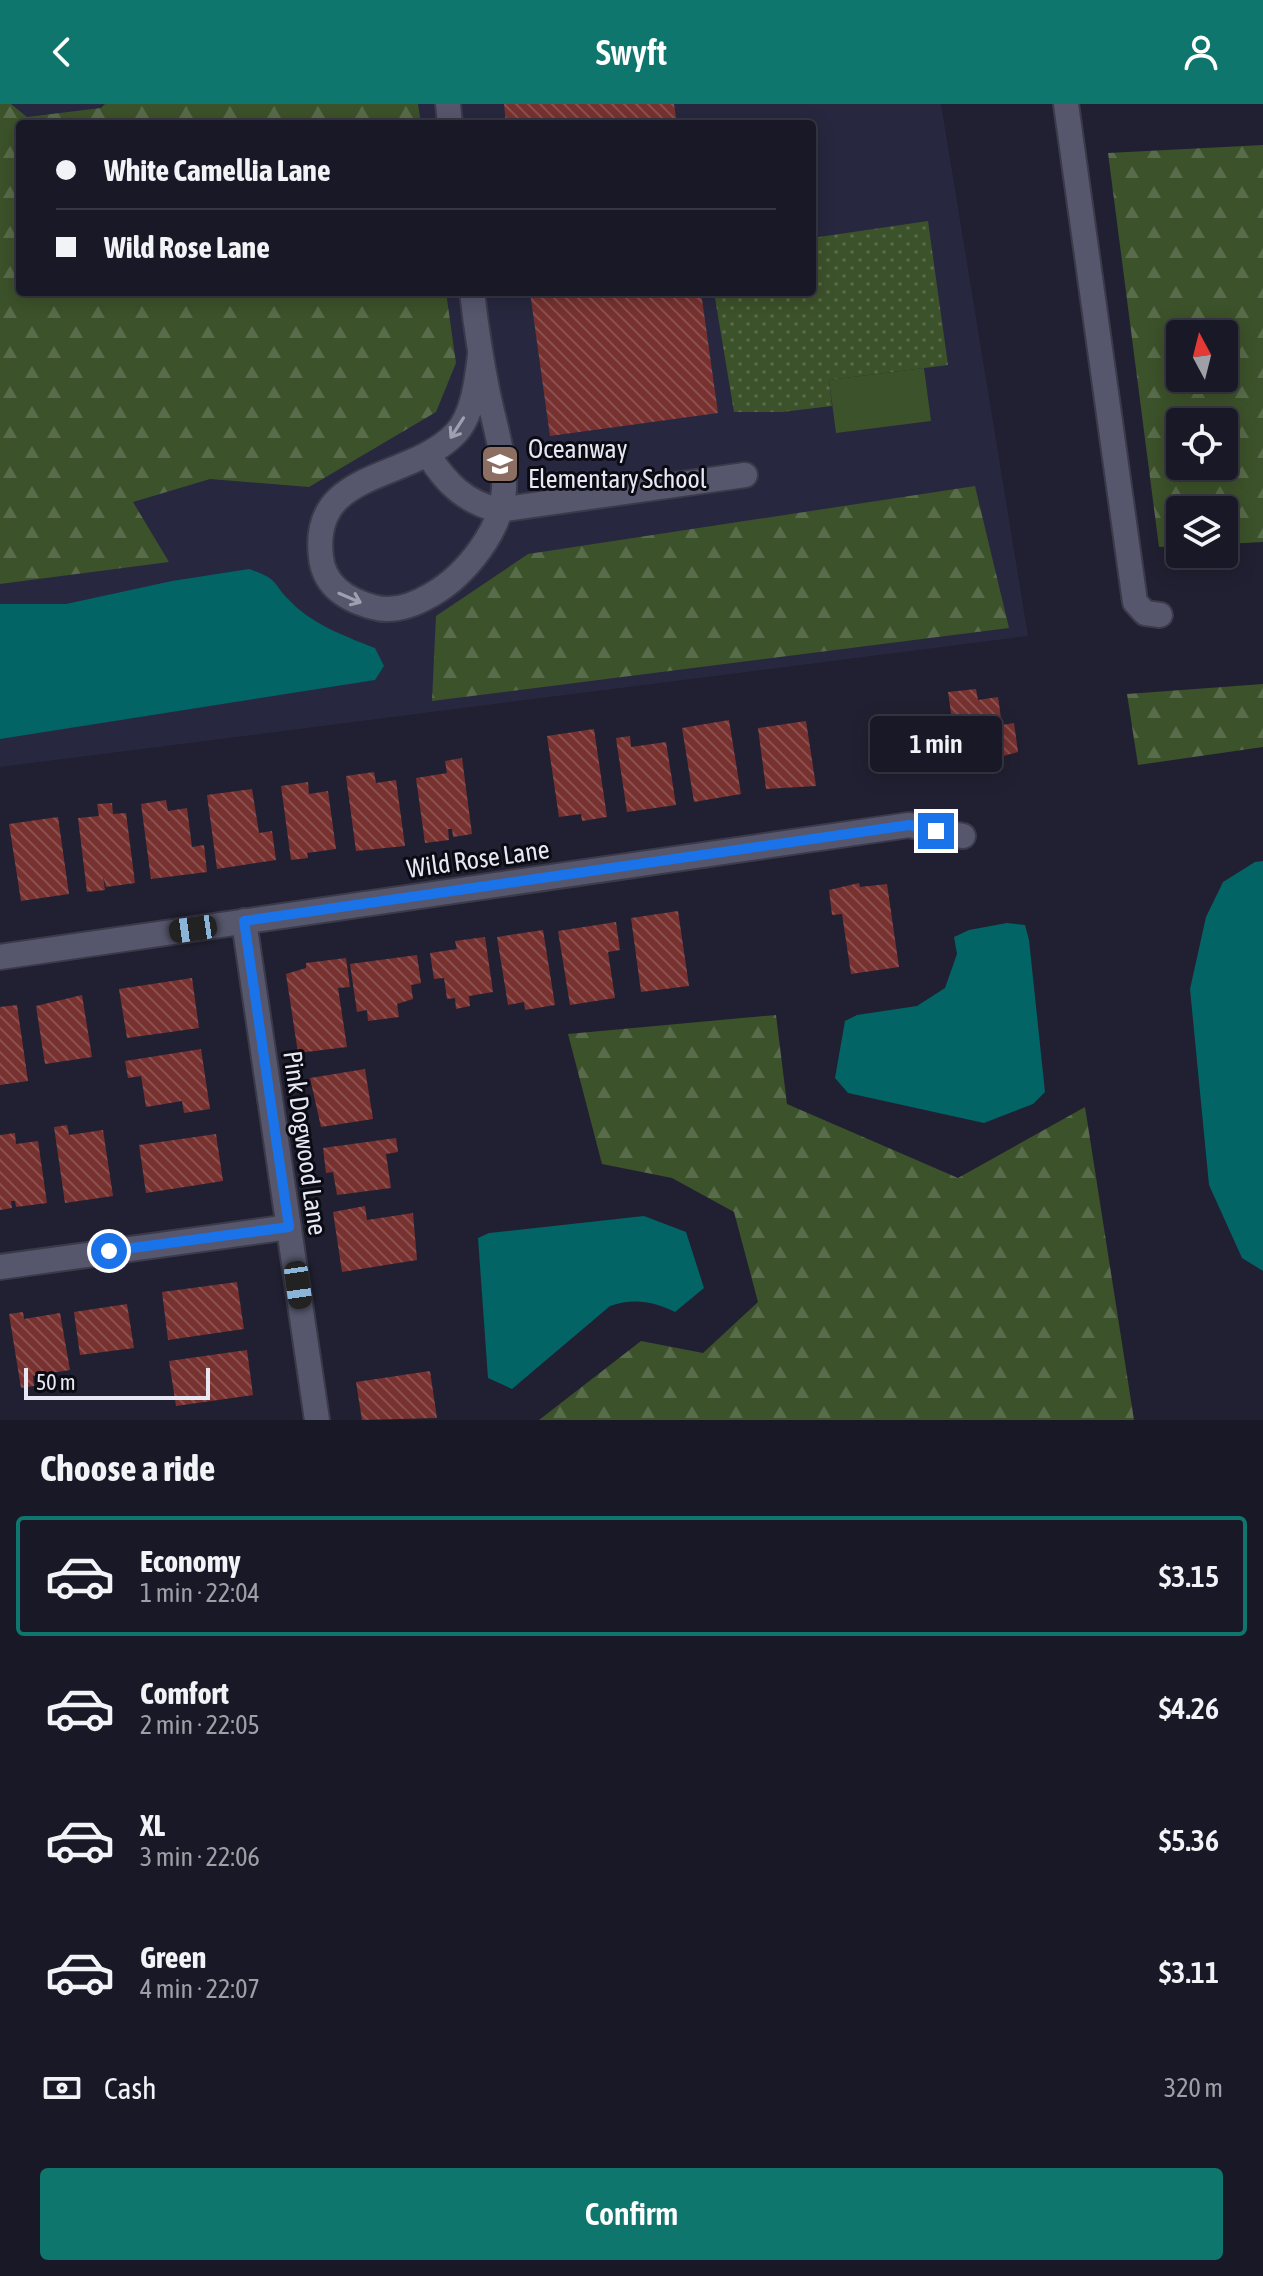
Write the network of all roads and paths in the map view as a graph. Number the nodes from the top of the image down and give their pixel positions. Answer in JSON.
{"nodes":[{"id":1,"x":1066,"y":104,"type":"edge"},
{"id":2,"x":473,"y":296,"type":"edge"},
{"id":3,"x":480,"y":355,"type":"junction"},
{"id":4,"x":429,"y":456,"type":"junction"},
{"id":5,"x":745,"y":475,"type":"dead end"},
{"id":6,"x":498,"y":510,"type":"junction"},
{"id":7,"x":1160,"y":615,"type":"dead end"},
{"id":8,"x":963,"y":836,"type":"dead end"},
{"id":9,"x":244,"y":921,"type":"junction"},
{"id":10,"x":0,"y":957,"type":"edge"},
{"id":11,"x":289,"y":1227,"type":"junction"},
{"id":12,"x":0,"y":1267,"type":"edge"},
{"id":13,"x":317,"y":1420,"type":"edge"}],
"edges":[{"from":1,"to":7,"type":"street"},
{"from":2,"to":3,"type":"street"},
{"from":3,"to":4,"type":"street","one_way":true},
{"from":3,"to":6,"type":"street"},
{"from":4,"to":6,"type":"street"},
{"from":4,"to":6,"type":"street","one_way":true},
{"from":5,"to":6,"type":"street"},
{"from":8,"to":9,"type":"street","name":"Wild Rose Lane"},
{"from":9,"to":10,"type":"street","name":"Wild Rose Lane"},
{"from":9,"to":11,"type":"street","name":"Pink Dogwood Lane"},
{"from":11,"to":12,"type":"street"},
{"from":11,"to":13,"type":"street","name":"Pink Dogwood Lane"}]}
